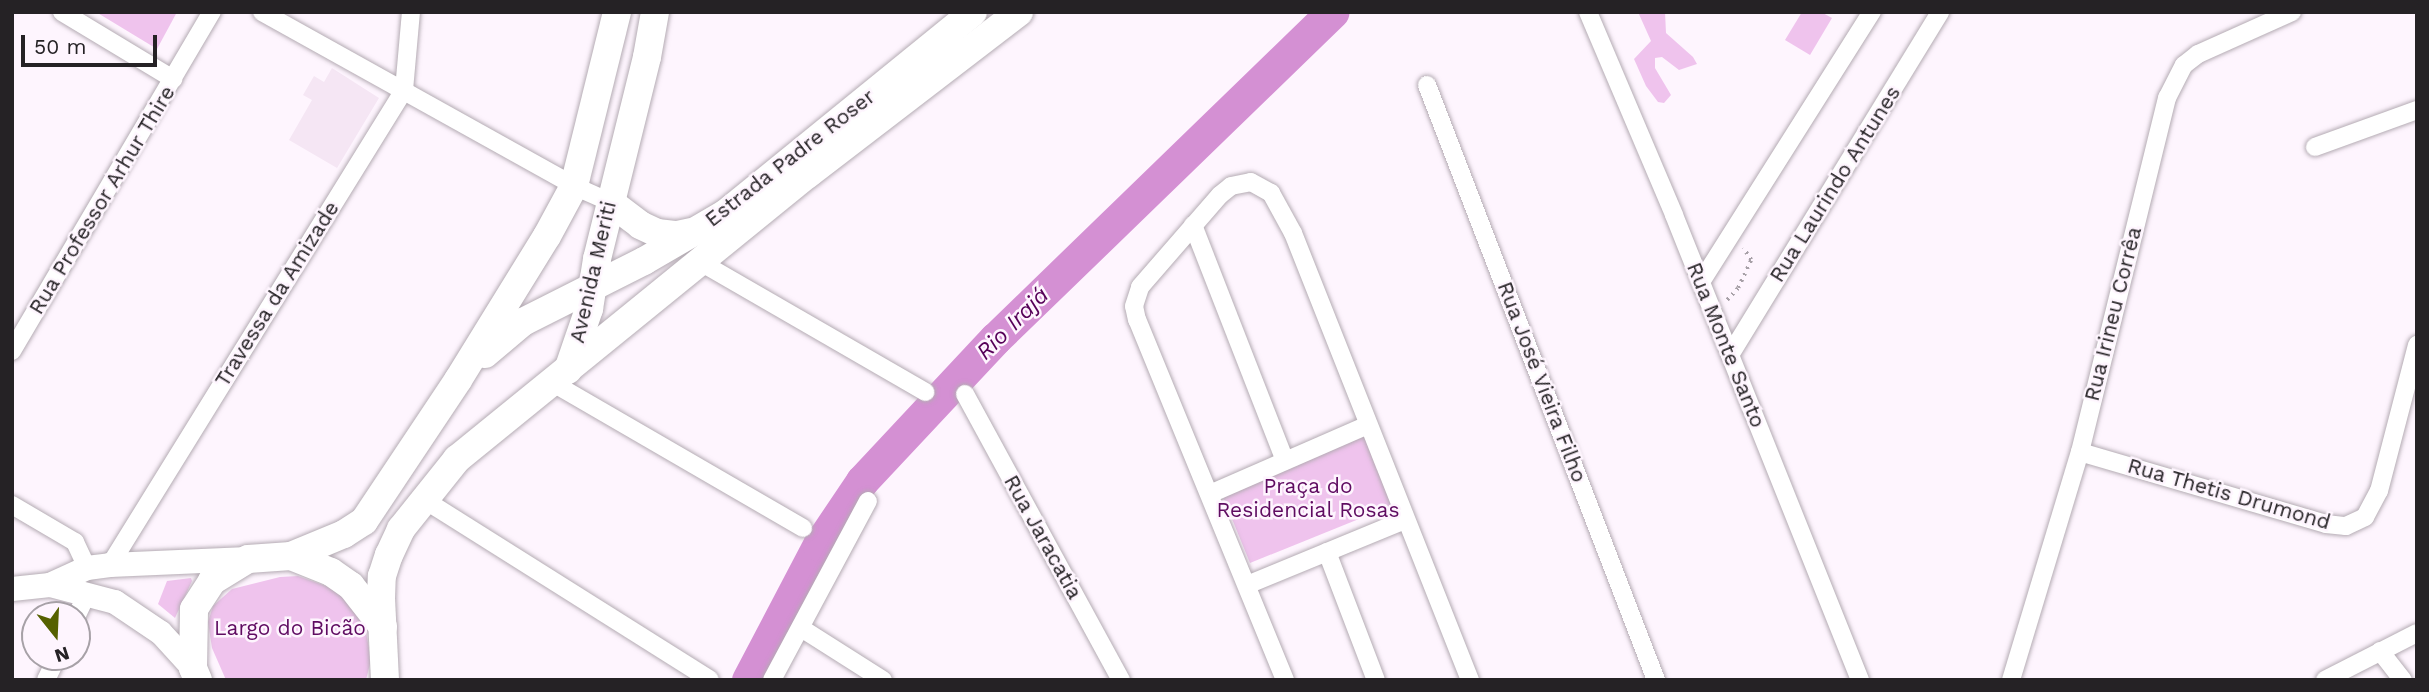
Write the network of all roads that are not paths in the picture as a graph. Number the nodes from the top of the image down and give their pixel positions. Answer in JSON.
{"nodes":[{"id":1,"x":62,"y":12,"type":"edge"},
{"id":2,"x":212,"y":12,"type":"edge"},
{"id":3,"x":262,"y":12,"type":"edge"},
{"id":4,"x":411,"y":12,"type":"edge"},
{"id":5,"x":617,"y":12,"type":"edge"},
{"id":6,"x":654,"y":12,"type":"edge"},
{"id":7,"x":973,"y":12,"type":"edge"},
{"id":8,"x":1019,"y":12,"type":"edge"},
{"id":9,"x":1588,"y":12,"type":"edge"},
{"id":10,"x":1871,"y":12,"type":"edge"},
{"id":11,"x":1940,"y":12,"type":"edge"},
{"id":12,"x":2292,"y":12,"type":"edge"},
{"id":13,"x":173,"y":79,"type":"junction"},
{"id":14,"x":1427,"y":85,"type":"dead end"},
{"id":15,"x":404,"y":90,"type":"junction"},
{"id":16,"x":2417,"y":110,"type":"edge"},
{"id":17,"x":2315,"y":147,"type":"dead end"},
{"id":18,"x":574,"y":186,"type":"junction"},
{"id":19,"x":610,"y":202,"type":"junction"},
{"id":20,"x":1192,"y":225,"type":"junction"},
{"id":21,"x":697,"y":230,"type":"junction"},
{"id":22,"x":702,"y":263,"type":"junction"},
{"id":23,"x":1701,"y":282,"type":"junction"},
{"id":24,"x":593,"y":286,"type":"junction"},
{"id":25,"x":2417,"y":345,"type":"edge"},
{"id":26,"x":12,"y":351,"type":"edge"},
{"id":27,"x":1730,"y":355,"type":"junction"},
{"id":28,"x":560,"y":378,"type":"junction"},
{"id":29,"x":458,"y":380,"type":"junction"},
{"id":30,"x":925,"y":392,"type":"dead end"},
{"id":31,"x":965,"y":394,"type":"dead end"},
{"id":32,"x":1368,"y":425,"type":"junction"},
{"id":33,"x":2080,"y":452,"type":"junction"},
{"id":34,"x":1285,"y":461,"type":"junction"},
{"id":35,"x":1210,"y":494,"type":"junction"},
{"id":36,"x":423,"y":499,"type":"junction"},
{"id":37,"x":868,"y":502,"type":"dead end"},
{"id":38,"x":12,"y":505,"type":"edge"},
{"id":39,"x":1405,"y":520,"type":"junction"},
{"id":40,"x":803,"y":528,"type":"dead end"},
{"id":41,"x":1327,"y":552,"type":"junction"},
{"id":42,"x":291,"y":556,"type":"junction"},
{"id":43,"x":248,"y":559,"type":"junction"},
{"id":44,"x":98,"y":567,"type":"junction"},
{"id":45,"x":50,"y":585,"type":"junction"},
{"id":46,"x":1247,"y":585,"type":"junction"},
{"id":47,"x":12,"y":589,"type":"edge"},
{"id":48,"x":77,"y":601,"type":"edge"},
{"id":49,"x":91,"y":603,"type":"edge"},
{"id":50,"x":383,"y":627,"type":"junction"},
{"id":51,"x":801,"y":628,"type":"junction"},
{"id":52,"x":2417,"y":633,"type":"edge"},
{"id":53,"x":2380,"y":651,"type":"junction"},
{"id":54,"x":195,"y":674,"type":"edge"},
{"id":55,"x":385,"y":680,"type":"edge"},
{"id":56,"x":710,"y":680,"type":"edge"},
{"id":57,"x":772,"y":680,"type":"edge"},
{"id":58,"x":883,"y":680,"type":"edge"},
{"id":59,"x":1121,"y":680,"type":"edge"},
{"id":60,"x":1285,"y":680,"type":"edge"},
{"id":61,"x":1376,"y":680,"type":"edge"},
{"id":62,"x":1470,"y":680,"type":"edge"},
{"id":63,"x":1656,"y":680,"type":"edge"},
{"id":64,"x":1860,"y":680,"type":"edge"},
{"id":65,"x":2011,"y":680,"type":"edge"},
{"id":66,"x":2325,"y":680,"type":"edge"},
{"id":67,"x":2403,"y":680,"type":"edge"}],
"edges":[{"from":1,"to":13,"type":"street"},
{"from":2,"to":13,"type":"street","name":"Rua Professor Arhur Thire"},
{"from":3,"to":15,"type":"street"},
{"from":4,"to":15,"type":"street","name":"Travessa da Amizade"},
{"from":5,"to":18,"type":"main road","name":"Avenida Meriti"},
{"from":6,"to":19,"type":"main road","name":"Avenida Meriti"},
{"from":7,"to":21,"type":"main road","name":"Estrada Padre Roser"},
{"from":8,"to":22,"type":"main road","name":"Estrada Padre Roser"},
{"from":9,"to":23,"type":"street","name":"Rua Monte Santo"},
{"from":10,"to":23,"type":"street"},
{"from":11,"to":27,"type":"street","name":"Rua Laurindo Antunes"},
{"from":12,"to":33,"type":"street","name":"Rua Irineu Corrêa"},
{"from":13,"to":26,"type":"street","name":"Rua Professor Arhur Thire"},
{"from":14,"to":63,"type":"street","name":"Rua José Vieira Filho"},
{"from":15,"to":18,"type":"street"},
{"from":15,"to":44,"type":"street","name":"Travessa da Amizade"},
{"from":16,"to":17,"type":"street"},
{"from":18,"to":19,"type":"street"},
{"from":18,"to":29,"type":"main road","name":"Avenida Meriti"},
{"from":19,"to":21,"type":"main road"},
{"from":19,"to":24,"type":"main road","name":"Avenida Meriti"},
{"from":20,"to":32,"type":"street"},
{"from":20,"to":34,"type":"street"},
{"from":20,"to":35,"type":"street"},
{"from":21,"to":24,"type":"main road","name":"Estrada Padre Roser"},
{"from":22,"to":28,"type":"main road","name":"Estrada Padre Roser"},
{"from":22,"to":30,"type":"street"},
{"from":23,"to":27,"type":"street","name":"Rua Monte Santo"},
{"from":24,"to":28,"type":"main road","name":"Avenida Meriti"},
{"from":24,"to":29,"type":"main road","name":"Estrada Padre Roser"},
{"from":25,"to":33,"type":"street","name":"Rua Thetis Drumond"},
{"from":27,"to":64,"type":"street","name":"Rua Monte Santo"},
{"from":28,"to":36,"type":"main road"},
{"from":28,"to":40,"type":"street"},
{"from":29,"to":42,"type":"main road","name":"Avenida Meriti"},
{"from":31,"to":59,"type":"street","name":"Rua Jaracatia"},
{"from":32,"to":34,"type":"street"},
{"from":32,"to":39,"type":"street"},
{"from":33,"to":65,"type":"street","name":"Rua Irineu Corrêa"},
{"from":34,"to":35,"type":"street"},
{"from":35,"to":46,"type":"street"},
{"from":36,"to":50,"type":"main road"},
{"from":36,"to":56,"type":"street"},
{"from":37,"to":51,"type":"street"},
{"from":38,"to":44,"type":"street"},
{"from":39,"to":41,"type":"street"},
{"from":39,"to":62,"type":"street"},
{"from":41,"to":46,"type":"street"},
{"from":41,"to":61,"type":"street"},
{"from":42,"to":43,"type":"main road"},
{"from":42,"to":50,"type":"main road"},
{"from":43,"to":44,"type":"main road"},
{"from":43,"to":54,"type":"main road"},
{"from":44,"to":45,"type":"main road"},
{"from":45,"to":47,"type":"main road"},
{"from":45,"to":48,"type":"main road"},
{"from":46,"to":60,"type":"street"},
{"from":49,"to":54,"type":"main road"},
{"from":50,"to":55,"type":"main road"},
{"from":51,"to":57,"type":"street"},
{"from":51,"to":58,"type":"street"},
{"from":52,"to":53,"type":"street"},
{"from":53,"to":66,"type":"street"},
{"from":53,"to":67,"type":"street"}]}
